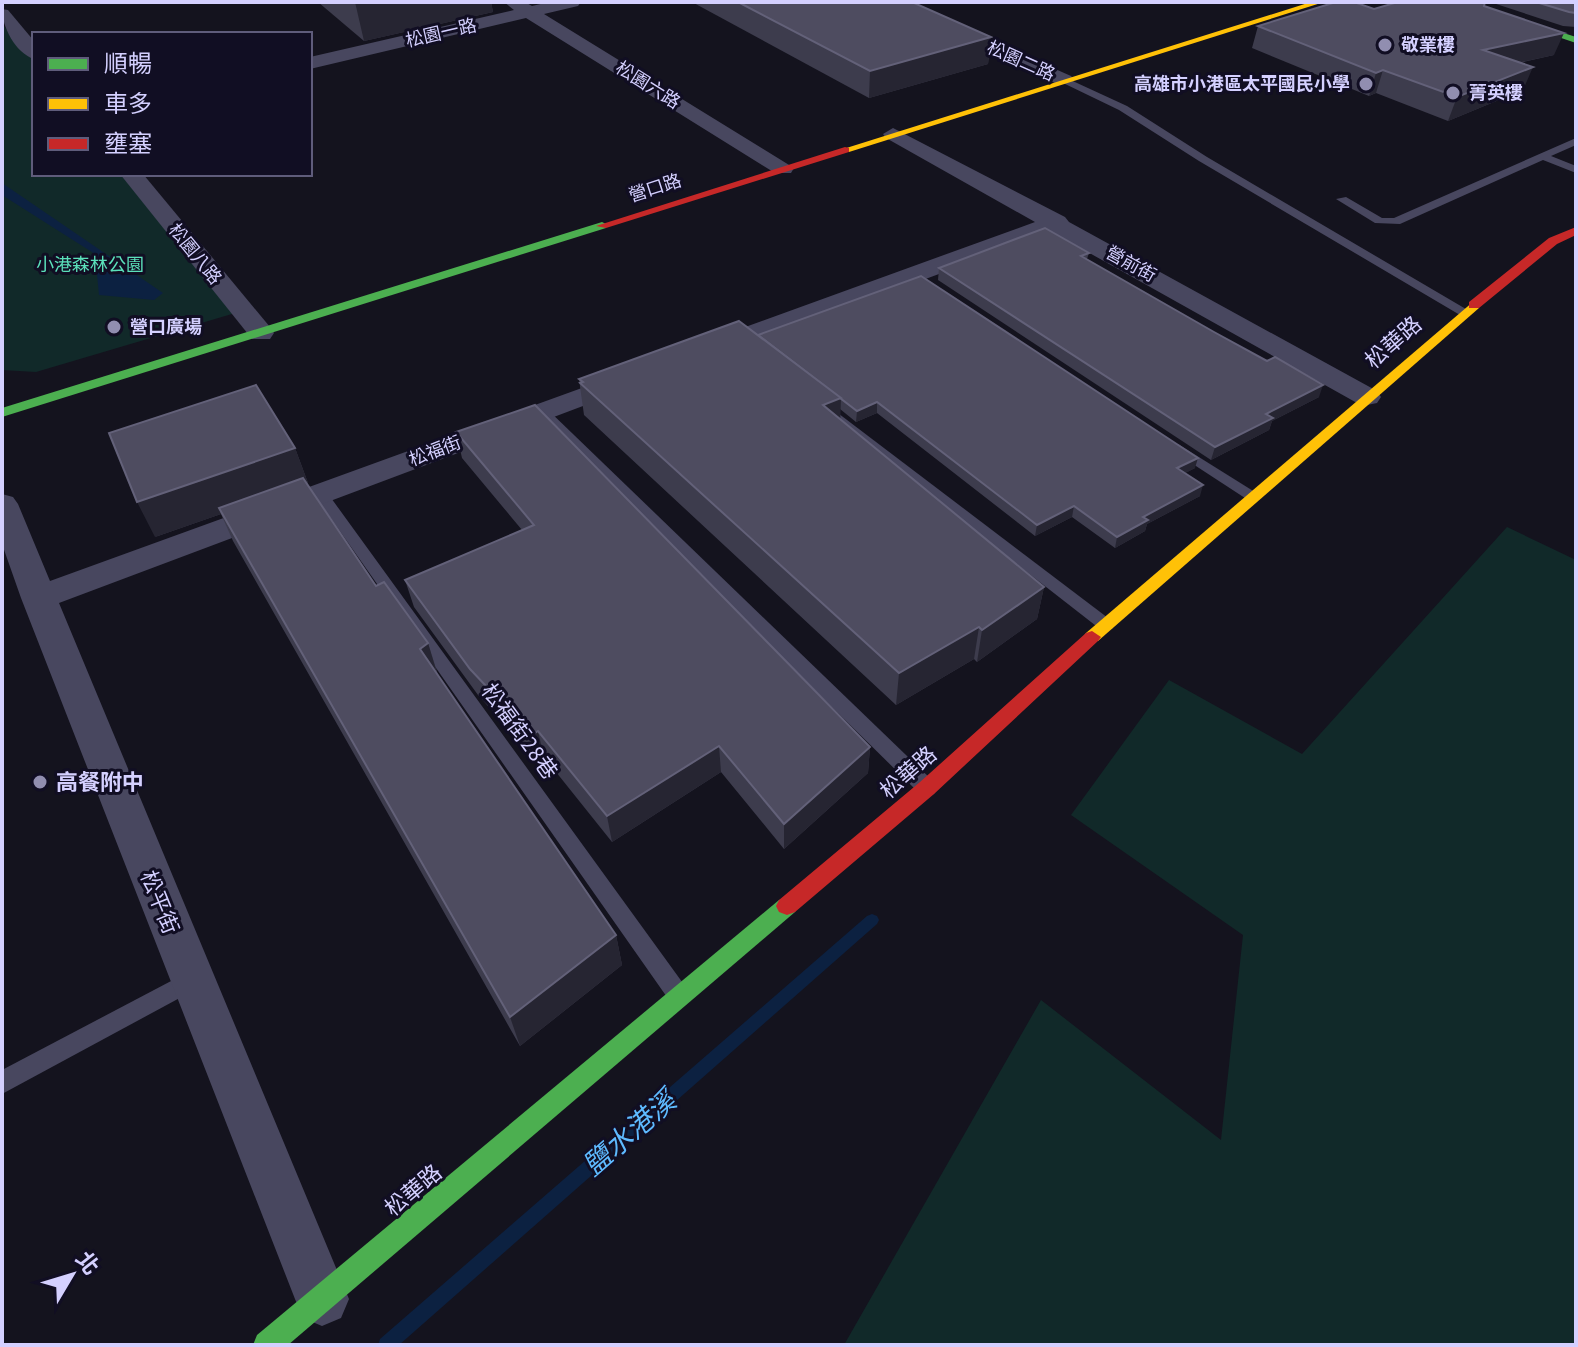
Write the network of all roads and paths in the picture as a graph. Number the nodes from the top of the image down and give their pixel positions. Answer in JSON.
{"nodes":[{"id":1,"x":572,"y":2,"type":"edge"},
{"id":2,"x":889,"y":2,"type":"edge"},
{"id":3,"x":1320,"y":2,"type":"edge"},
{"id":4,"x":1458,"y":2,"type":"edge"},
{"id":5,"x":1496,"y":2,"type":"edge"},
{"id":6,"x":521,"y":7,"type":"edge"},
{"id":7,"x":2,"y":14,"type":"edge"},
{"id":8,"x":1576,"y":27,"type":"edge"},
{"id":9,"x":1576,"y":40,"type":"edge"},
{"id":10,"x":32,"y":51,"type":"edge"},
{"id":11,"x":312,"y":62,"type":"edge"},
{"id":12,"x":1064,"y":80,"type":"junction"},
{"id":13,"x":893,"y":134,"type":"junction"},
{"id":14,"x":1576,"y":141,"type":"edge"},
{"id":15,"x":1542,"y":156,"type":"junction"},
{"id":16,"x":783,"y":168,"type":"junction"},
{"id":17,"x":1576,"y":170,"type":"edge"},
{"id":18,"x":133,"y":176,"type":"edge"},
{"id":19,"x":1342,"y":199,"type":"dead end"},
{"id":20,"x":1057,"y":222,"type":"junction"},
{"id":21,"x":1576,"y":231,"type":"edge"},
{"id":22,"x":1465,"y":312,"type":"junction"},
{"id":23,"x":261,"y":333,"type":"junction"},
{"id":24,"x":682,"y":360,"type":"edge"},
{"id":25,"x":654,"y":370,"type":"edge"},
{"id":26,"x":812,"y":397,"type":"edge"},
{"id":27,"x":1367,"y":397,"type":"junction"},
{"id":28,"x":541,"y":411,"type":"junction"},
{"id":29,"x":2,"y":413,"type":"edge"},
{"id":30,"x":1162,"y":437,"type":"edge"},
{"id":31,"x":321,"y":494,"type":"junction"},
{"id":32,"x":1253,"y":497,"type":"junction"},
{"id":33,"x":2,"y":504,"type":"edge"},
{"id":34,"x":38,"y":598,"type":"junction"},
{"id":35,"x":1106,"y":625,"type":"junction"},
{"id":36,"x":927,"y":788,"type":"junction"},
{"id":37,"x":192,"y":980,"type":"junction"},
{"id":38,"x":680,"y":996,"type":"junction"},
{"id":39,"x":2,"y":1083,"type":"edge"},
{"id":40,"x":322,"y":1299,"type":"junction"},
{"id":41,"x":267,"y":1345,"type":"edge"}],
"edges":[{"from":1,"to":6,"type":"street","name":"松園一路"},
{"from":2,"to":12,"type":"street","name":"松園二路"},
{"from":3,"to":12,"type":"street","name":"營口路"},
{"from":4,"to":9,"type":"street"},
{"from":5,"to":8,"type":"street"},
{"from":6,"to":11,"type":"street","name":"松園一路"},
{"from":6,"to":16,"type":"street","name":"松園六路"},
{"from":7,"to":10,"type":"street"},
{"from":12,"to":13,"type":"street","name":"營口路"},
{"from":12,"to":22,"type":"lane"},
{"from":13,"to":16,"type":"street","name":"營口路"},
{"from":13,"to":20,"type":"street","name":"營前街"},
{"from":14,"to":15,"type":"lane"},
{"from":15,"to":17,"type":"lane"},
{"from":15,"to":19,"type":"lane"},
{"from":16,"to":23,"type":"street","name":"營口路"},
{"from":18,"to":23,"type":"street","name":"松園八路"},
{"from":20,"to":24,"type":"street"},
{"from":20,"to":27,"type":"street","name":"營前街"},
{"from":21,"to":22,"type":"street","name":"松華路"},
{"from":22,"to":27,"type":"street","name":"松華路"},
{"from":23,"to":29,"type":"street","name":"營口路"},
{"from":25,"to":28,"type":"street","name":"松福街"},
{"from":26,"to":35,"type":"lane"},
{"from":27,"to":32,"type":"street","name":"松華路"},
{"from":28,"to":31,"type":"street","name":"松福街"},
{"from":28,"to":36,"type":"lane"},
{"from":30,"to":32,"type":"lane"},
{"from":31,"to":34,"type":"street","name":"松福街"},
{"from":31,"to":38,"type":"lane","name":"松福街28巷"},
{"from":32,"to":35,"type":"street","name":"松華路"},
{"from":33,"to":34,"type":"street","name":"松平街"},
{"from":34,"to":37,"type":"street","name":"松平街"},
{"from":35,"to":36,"type":"street","name":"松華路"},
{"from":36,"to":38,"type":"street","name":"松華路"},
{"from":37,"to":39,"type":"lane"},
{"from":37,"to":40,"type":"street","name":"松平街"},
{"from":38,"to":40,"type":"street","name":"松華路"},
{"from":40,"to":41,"type":"street","name":"松華路"}]}
